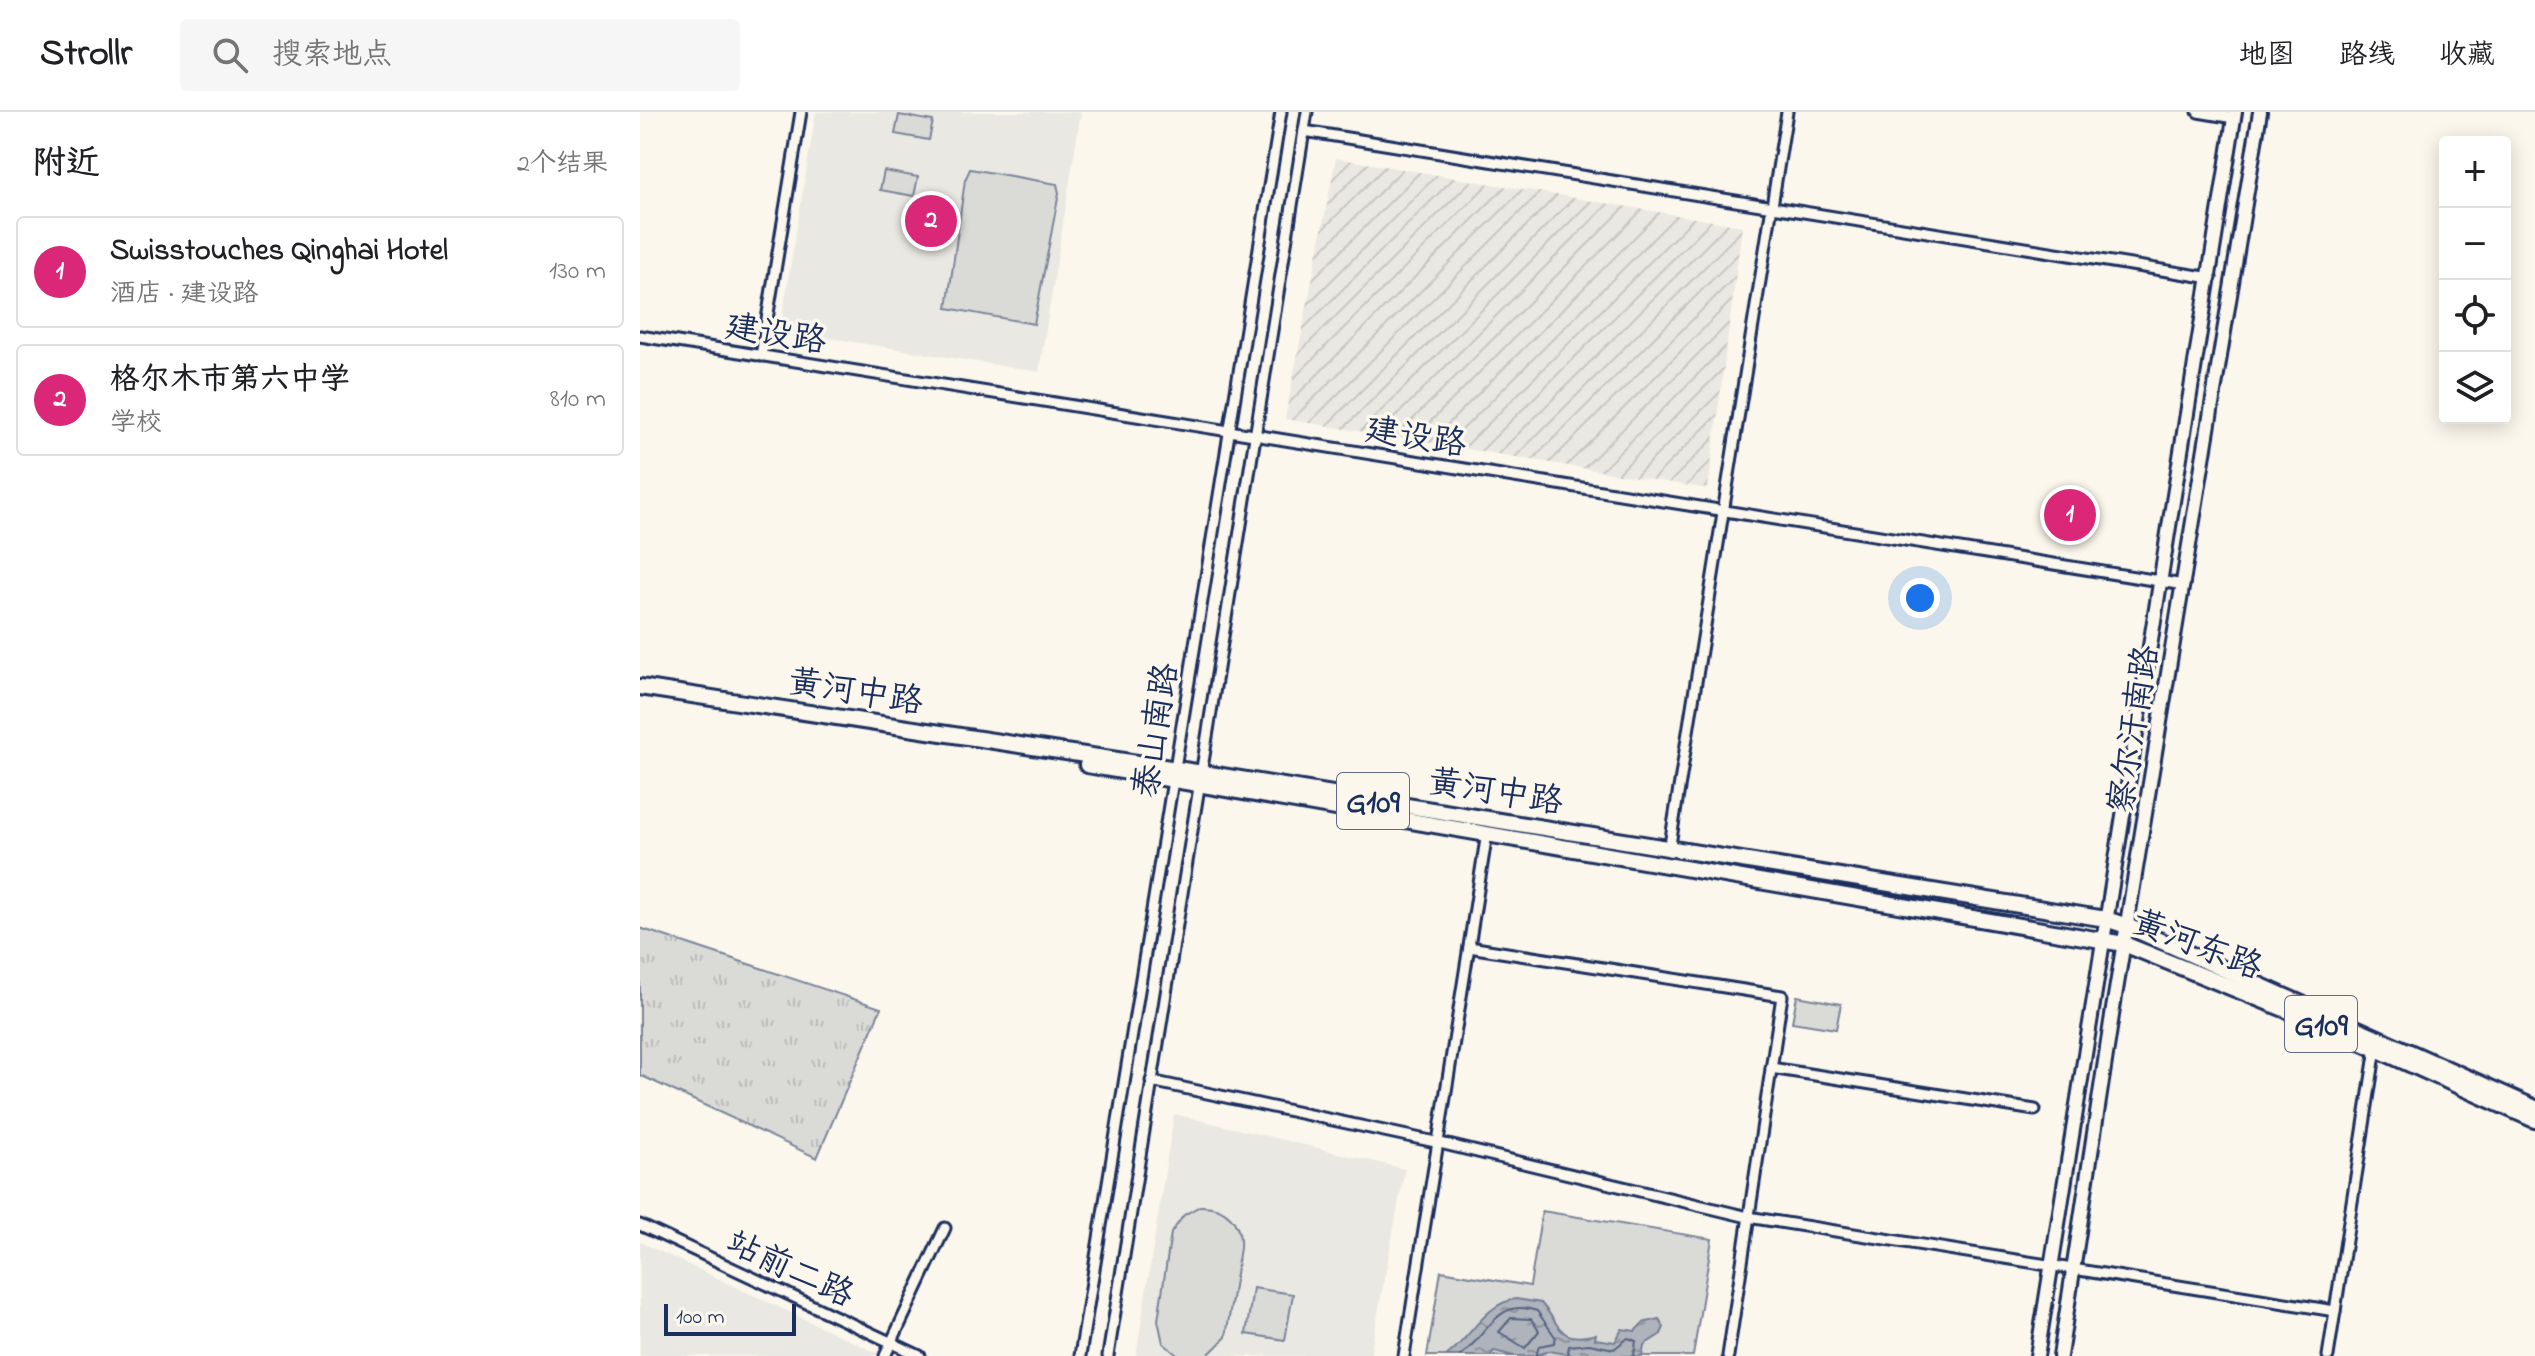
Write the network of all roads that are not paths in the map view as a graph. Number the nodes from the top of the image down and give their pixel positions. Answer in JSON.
{"nodes":[{"id":1,"x":801,"y":112,"type":"edge"},
{"id":2,"x":1281,"y":112,"type":"edge"},
{"id":3,"x":1307,"y":112,"type":"edge"},
{"id":4,"x":1787,"y":112,"type":"edge"},
{"id":5,"x":2198,"y":112,"type":"edge"},
{"id":6,"x":2260,"y":112,"type":"edge"},
{"id":7,"x":2235,"y":115,"type":"edge"},
{"id":8,"x":1304,"y":131,"type":"junction"},
{"id":9,"x":1774,"y":210,"type":"junction"},
{"id":10,"x":2211,"y":278,"type":"junction"},
{"id":11,"x":640,"y":336,"type":"edge"},
{"id":12,"x":761,"y":356,"type":"junction"},
{"id":13,"x":1228,"y":429,"type":"junction"},
{"id":14,"x":1256,"y":435,"type":"junction"},
{"id":15,"x":1724,"y":511,"type":"junction"},
{"id":16,"x":2160,"y":581,"type":"junction"},
{"id":17,"x":2184,"y":585,"type":"junction"},
{"id":18,"x":640,"y":690,"type":"edge"},
{"id":19,"x":1173,"y":774,"type":"junction"},
{"id":20,"x":1198,"y":778,"type":"junction"},
{"id":21,"x":1487,"y":833,"type":"junction"},
{"id":22,"x":1669,"y":849,"type":"junction"},
{"id":23,"x":1667,"y":865,"type":"junction"},
{"id":24,"x":2106,"y":919,"type":"junction"},
{"id":25,"x":2127,"y":926,"type":"junction"},
{"id":26,"x":2102,"y":941,"type":"junction"},
{"id":27,"x":2124,"y":944,"type":"junction"},
{"id":28,"x":1469,"y":947,"type":"junction"},
{"id":29,"x":2093,"y":1005,"type":"junction"},
{"id":30,"x":2113,"y":1009,"type":"junction"},
{"id":31,"x":2376,"y":1048,"type":"junction"},
{"id":32,"x":1771,"y":1068,"type":"junction"},
{"id":33,"x":1151,"y":1081,"type":"junction"},
{"id":34,"x":2535,"y":1108,"type":"edge"},
{"id":35,"x":2035,"y":1110,"type":"dead end"},
{"id":36,"x":2535,"y":1120,"type":"edge"},
{"id":37,"x":1440,"y":1143,"type":"junction"},
{"id":38,"x":1748,"y":1217,"type":"junction"},
{"id":39,"x":640,"y":1225,"type":"edge"},
{"id":40,"x":945,"y":1228,"type":"dead end"},
{"id":41,"x":2051,"y":1266,"type":"junction"},
{"id":42,"x":2074,"y":1269,"type":"junction"},
{"id":43,"x":2335,"y":1311,"type":"junction"},
{"id":44,"x":891,"y":1343,"type":"junction"},
{"id":45,"x":885,"y":1356,"type":"edge"},
{"id":46,"x":920,"y":1356,"type":"edge"},
{"id":47,"x":1080,"y":1356,"type":"edge"},
{"id":48,"x":1108,"y":1356,"type":"edge"},
{"id":49,"x":1404,"y":1356,"type":"edge"},
{"id":50,"x":1728,"y":1356,"type":"edge"},
{"id":51,"x":2037,"y":1356,"type":"edge"},
{"id":52,"x":2060,"y":1356,"type":"edge"},
{"id":53,"x":2328,"y":1356,"type":"edge"}],
"edges":[{"from":1,"to":12,"type":"street"},
{"from":2,"to":13,"type":"street","name":"泰山南路"},
{"from":3,"to":8,"type":"street","name":"泰山南路"},
{"from":4,"to":9,"type":"street"},
{"from":5,"to":7,"type":"street"},
{"from":6,"to":17,"type":"main road","name":"察尔汗南路"},
{"from":7,"to":10,"type":"main road","name":"察尔汗南路"},
{"from":8,"to":9,"type":"street"},
{"from":8,"to":14,"type":"street","name":"泰山南路"},
{"from":9,"to":10,"type":"street"},
{"from":9,"to":15,"type":"street"},
{"from":10,"to":16,"type":"main road","name":"察尔汗南路"},
{"from":11,"to":12,"type":"street","name":"建设路"},
{"from":12,"to":13,"type":"street","name":"建设路"},
{"from":13,"to":14,"type":"street","name":"建设路"},
{"from":13,"to":19,"type":"street","name":"泰山南路"},
{"from":14,"to":15,"type":"street","name":"建设路"},
{"from":14,"to":20,"type":"street","name":"泰山南路"},
{"from":15,"to":16,"type":"street","name":"建设路"},
{"from":15,"to":22,"type":"street"},
{"from":16,"to":17,"type":"street","name":"建设路"},
{"from":16,"to":24,"type":"main road","name":"察尔汗南路"},
{"from":17,"to":25,"type":"main road","name":"察尔汗南路"},
{"from":18,"to":19,"type":"highway","name":"黄河中路","number":"G109"},
{"from":19,"to":20,"type":"highway","name":"黄河中路","number":"G109"},
{"from":19,"to":47,"type":"street","name":"泰山南路"},
{"from":20,"to":21,"type":"highway","name":"黄河中路","number":"G109"},
{"from":20,"to":22,"type":"highway","name":"黄河中路","number":"G109"},
{"from":20,"to":33,"type":"street","name":"泰山南路"},
{"from":21,"to":23,"type":"highway","name":"黄河中路","number":"G109"},
{"from":21,"to":28,"type":"street"},
{"from":22,"to":23,"type":"street"},
{"from":22,"to":24,"type":"highway","name":"黄河中路","number":"G109"},
{"from":23,"to":26,"type":"highway","name":"黄河中路","number":"G109"},
{"from":24,"to":25,"type":"highway","name":"黄河东路","number":"G109"},
{"from":24,"to":26,"type":"main road","name":"察尔汗南路"},
{"from":25,"to":27,"type":"main road","name":"察尔汗南路"},
{"from":25,"to":34,"type":"highway","name":"黄河东路","number":"G109"},
{"from":26,"to":27,"type":"highway","name":"黄河东路","number":"G109"},
{"from":26,"to":29,"type":"main road","name":"察尔汗南路"},
{"from":27,"to":30,"type":"main road","name":"察尔汗南路"},
{"from":27,"to":31,"type":"highway","name":"黄河东路","number":"G109"},
{"from":28,"to":32,"type":"street"},
{"from":28,"to":37,"type":"street"},
{"from":29,"to":30,"type":"street"},
{"from":29,"to":41,"type":"main road","name":"察尔汗南路"},
{"from":30,"to":42,"type":"main road","name":"察尔汗南路"},
{"from":31,"to":36,"type":"highway","name":"黄河东路","number":"G109"},
{"from":31,"to":43,"type":"street"},
{"from":32,"to":35,"type":"street"},
{"from":32,"to":38,"type":"street"},
{"from":33,"to":37,"type":"street"},
{"from":33,"to":48,"type":"street","name":"泰山南路"},
{"from":37,"to":38,"type":"street"},
{"from":37,"to":49,"type":"street"},
{"from":38,"to":41,"type":"street"},
{"from":38,"to":50,"type":"street"},
{"from":39,"to":44,"type":"street","name":"站前二路"},
{"from":40,"to":44,"type":"street"},
{"from":41,"to":42,"type":"street"},
{"from":41,"to":51,"type":"main road","name":"察尔汗南路"},
{"from":42,"to":43,"type":"street"},
{"from":42,"to":52,"type":"main road","name":"察尔汗南路"},
{"from":43,"to":53,"type":"street"},
{"from":44,"to":45,"type":"street"},
{"from":44,"to":46,"type":"street","name":"站前二路"}]}
